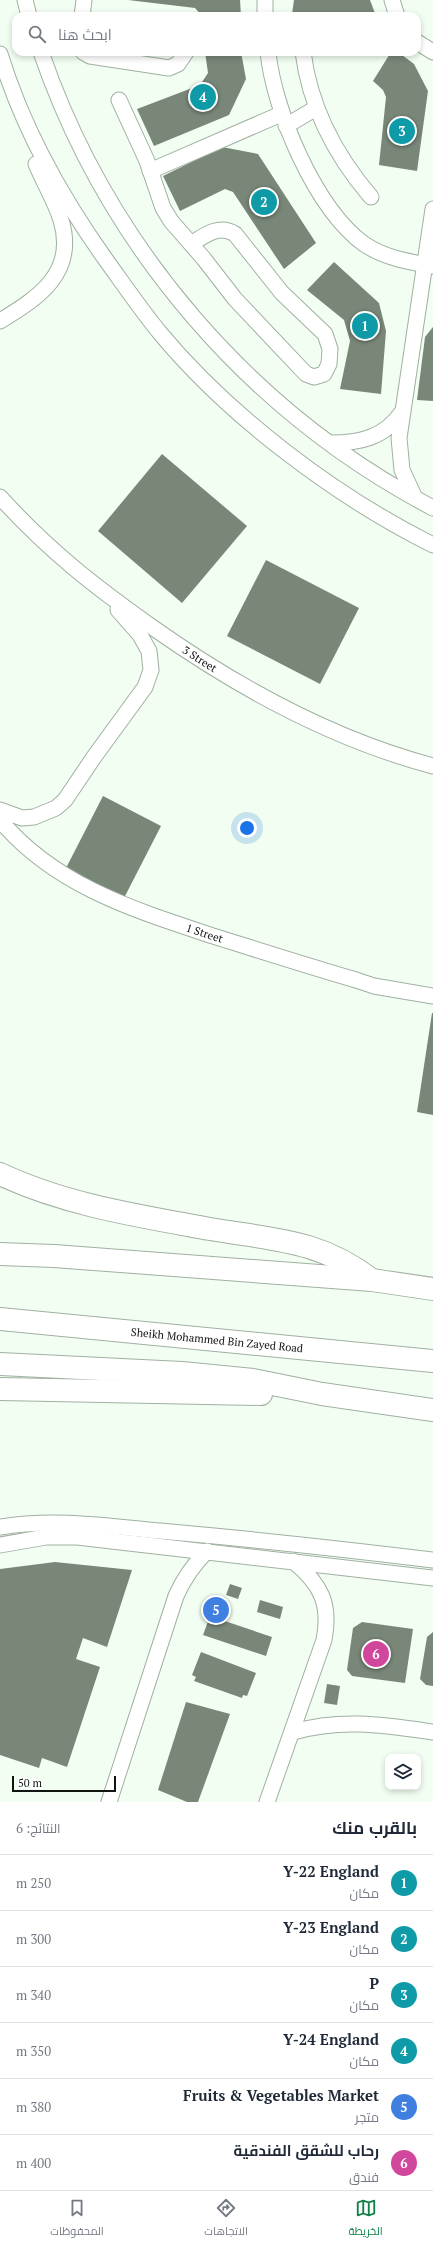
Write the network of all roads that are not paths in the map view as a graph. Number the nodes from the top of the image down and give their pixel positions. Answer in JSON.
{"nodes":[{"id":1,"x":25,"y":0,"type":"edge"},
{"id":2,"x":84,"y":0,"type":"edge"},
{"id":3,"x":264,"y":0,"type":"edge"},
{"id":4,"x":28,"y":12,"type":"edge"},
{"id":5,"x":83,"y":12,"type":"edge"},
{"id":6,"x":265,"y":12,"type":"edge"},
{"id":7,"x":421,"y":44,"type":"edge"},
{"id":8,"x":433,"y":52,"type":"edge"},
{"id":9,"x":0,"y":54,"type":"edge"},
{"id":10,"x":42,"y":56,"type":"edge"},
{"id":11,"x":90,"y":56,"type":"edge"},
{"id":12,"x":183,"y":56,"type":"edge"},
{"id":13,"x":269,"y":56,"type":"edge"},
{"id":14,"x":304,"y":56,"type":"edge"},
{"id":15,"x":13,"y":90,"type":"junction"},
{"id":16,"x":119,"y":100,"type":"dead end"},
{"id":17,"x":316,"y":108,"type":"junction"},
{"id":18,"x":284,"y":120,"type":"junction"},
{"id":19,"x":150,"y":171,"type":"junction"},
{"id":20,"x":371,"y":197,"type":"dead end"},
{"id":21,"x":433,"y":209,"type":"edge"},
{"id":22,"x":191,"y":244,"type":"junction"},
{"id":23,"x":429,"y":265,"type":"edge"},
{"id":24,"x":0,"y":321,"type":"edge"},
{"id":25,"x":402,"y":412,"type":"junction"},
{"id":26,"x":330,"y":443,"type":"junction"},
{"id":27,"x":0,"y":497,"type":"edge"},
{"id":28,"x":416,"y":499,"type":"junction"},
{"id":29,"x":433,"y":508,"type":"edge"},
{"id":30,"x":433,"y":545,"type":"edge"},
{"id":31,"x":101,"y":591,"type":"junction"},
{"id":32,"x":433,"y":766,"type":"edge"},
{"id":33,"x":0,"y":810,"type":"edge"},
{"id":34,"x":0,"y":820,"type":"edge"},
{"id":35,"x":433,"y":996,"type":"edge"},
{"id":36,"x":0,"y":1174,"type":"edge"},
{"id":37,"x":0,"y":1254,"type":"edge"},
{"id":38,"x":372,"y":1280,"type":"junction"},
{"id":39,"x":433,"y":1289,"type":"edge"},
{"id":40,"x":0,"y":1319,"type":"edge"},
{"id":41,"x":433,"y":1361,"type":"edge"},
{"id":42,"x":0,"y":1364,"type":"edge"},
{"id":43,"x":0,"y":1389,"type":"edge"},
{"id":44,"x":322,"y":1394,"type":"junction"},
{"id":45,"x":433,"y":1410,"type":"edge"},
{"id":46,"x":0,"y":1527,"type":"edge"},
{"id":47,"x":0,"y":1545,"type":"edge"},
{"id":48,"x":207,"y":1551,"type":"junction"},
{"id":49,"x":433,"y":1560,"type":"edge"},
{"id":50,"x":293,"y":1561,"type":"junction"},
{"id":51,"x":433,"y":1578,"type":"edge"},
{"id":52,"x":293,"y":1732,"type":"junction"},
{"id":53,"x":433,"y":1732,"type":"edge"},
{"id":54,"x":109,"y":1802,"type":"edge"},
{"id":55,"x":267,"y":1802,"type":"edge"}],
"edges":[{"from":1,"to":4,"type":"street"},
{"from":2,"to":5,"type":"street"},
{"from":3,"to":6,"type":"street"},
{"from":7,"to":8,"type":"street"},
{"from":9,"to":15,"type":"street"},
{"from":10,"to":26,"type":"street"},
{"from":11,"to":12,"type":"street"},
{"from":13,"to":18,"type":"street"},
{"from":14,"to":17,"type":"street"},
{"from":15,"to":24,"type":"street"},
{"from":15,"to":30,"type":"street"},
{"from":16,"to":19,"type":"street"},
{"from":17,"to":18,"type":"street"},
{"from":17,"to":20,"type":"street"},
{"from":18,"to":19,"type":"street"},
{"from":18,"to":23,"type":"street"},
{"from":19,"to":22,"type":"street"},
{"from":21,"to":23,"type":"street"},
{"from":22,"to":22,"type":"street"},
{"from":23,"to":25,"type":"street"},
{"from":25,"to":26,"type":"street"},
{"from":25,"to":28,"type":"street"},
{"from":26,"to":28,"type":"street"},
{"from":27,"to":31,"type":"street","name":"3 Street"},
{"from":28,"to":29,"type":"street"},
{"from":31,"to":32,"type":"street","name":"3 Street"},
{"from":31,"to":33,"type":"street"},
{"from":34,"to":35,"type":"street","name":"1 Street"},
{"from":36,"to":38,"type":"highway"},
{"from":37,"to":38,"type":"highway"},
{"from":38,"to":39,"type":"highway"},
{"from":40,"to":41,"type":"highway","name":"Sheikh Mohammed Bin Zayed Road"},
{"from":42,"to":44,"type":"highway"},
{"from":43,"to":44,"type":"highway"},
{"from":44,"to":45,"type":"highway"},
{"from":46,"to":49,"type":"street"},
{"from":47,"to":48,"type":"street"},
{"from":48,"to":50,"type":"street"},
{"from":48,"to":54,"type":"street"},
{"from":50,"to":51,"type":"street"},
{"from":50,"to":52,"type":"street"},
{"from":52,"to":53,"type":"street"},
{"from":52,"to":55,"type":"street"}]}
